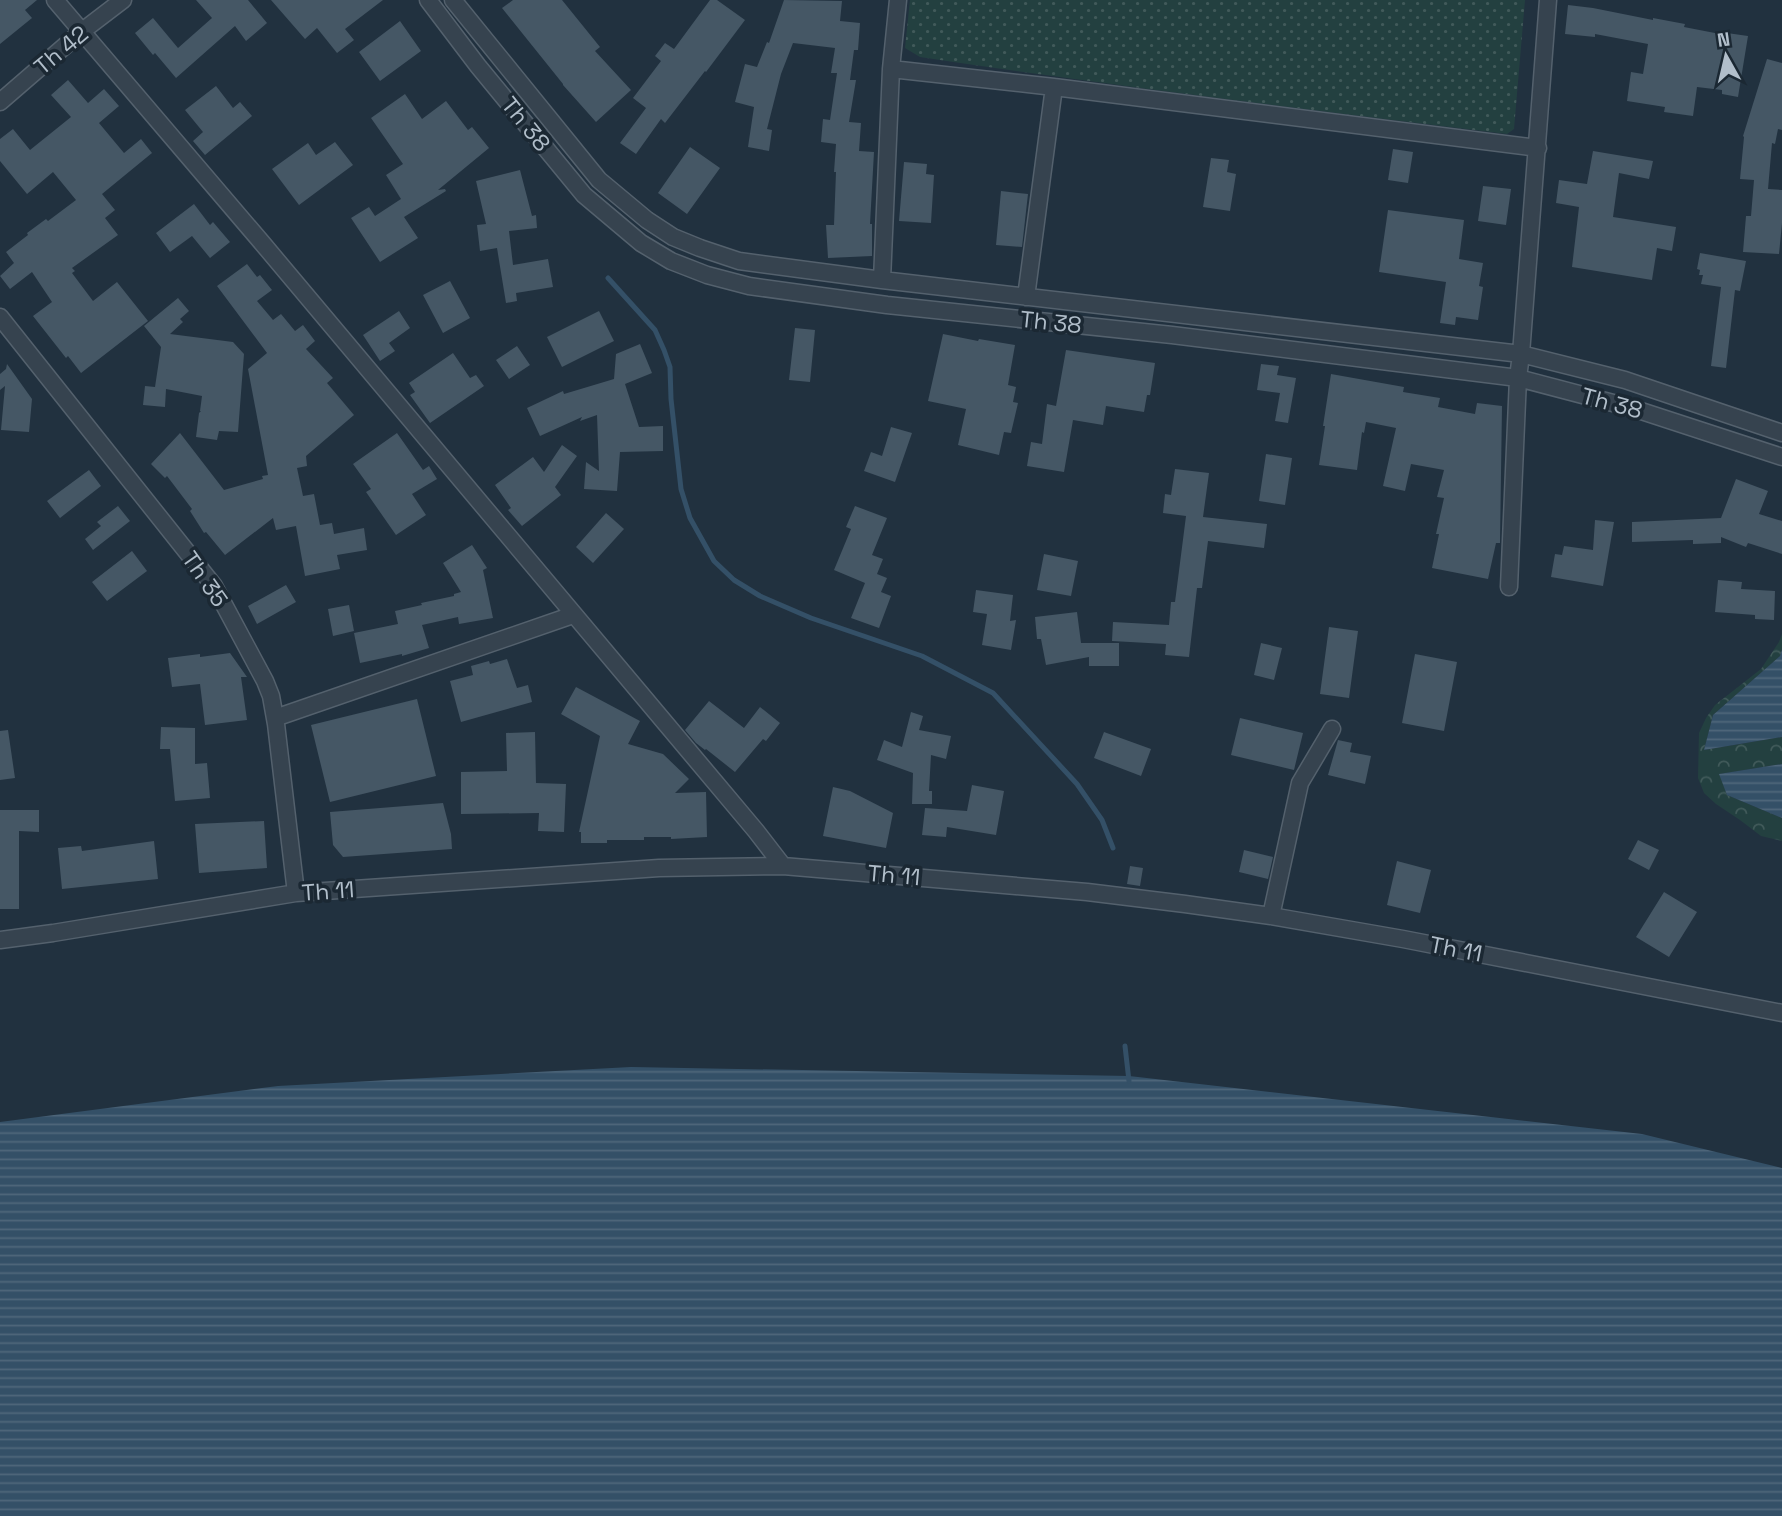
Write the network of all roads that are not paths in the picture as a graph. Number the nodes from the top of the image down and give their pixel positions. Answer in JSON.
{"nodes":[{"id":1,"x":55,"y":0,"type":"edge"},
{"id":2,"x":123,"y":0,"type":"edge"},
{"id":3,"x":428,"y":0,"type":"edge"},
{"id":4,"x":453,"y":0,"type":"edge"},
{"id":5,"x":898,"y":0,"type":"edge"},
{"id":6,"x":1548,"y":0,"type":"edge"},
{"id":7,"x":81,"y":32,"type":"junction"},
{"id":8,"x":891,"y":69,"type":"junction"},
{"id":9,"x":1054,"y":87,"type":"junction"},
{"id":10,"x":0,"y":102,"type":"edge"},
{"id":11,"x":1538,"y":148,"type":"junction"},
{"id":12,"x":882,"y":280,"type":"junction"},
{"id":13,"x":1026,"y":297,"type":"junction"},
{"id":14,"x":0,"y":317,"type":"edge"},
{"id":15,"x":1521,"y":354,"type":"junction"},
{"id":16,"x":1518,"y":379,"type":"junction"},
{"id":17,"x":1782,"y":433,"type":"edge"},
{"id":18,"x":1782,"y":457,"type":"edge"},
{"id":19,"x":1509,"y":587,"type":"dead end"},
{"id":20,"x":573,"y":614,"type":"junction"},
{"id":21,"x":275,"y":718,"type":"junction"},
{"id":22,"x":1332,"y":729,"type":"dead end"},
{"id":23,"x":783,"y":866,"type":"junction"},
{"id":24,"x":296,"y":893,"type":"junction"},
{"id":25,"x":1271,"y":916,"type":"junction"},
{"id":26,"x":0,"y":940,"type":"edge"},
{"id":27,"x":1782,"y":1013,"type":"edge"}],
"edges":[{"from":1,"to":7,"type":"street"},
{"from":2,"to":7,"type":"street","name":"Th 42"},
{"from":3,"to":16,"type":"street","name":"Th 38"},
{"from":4,"to":12,"type":"street","name":"Th 38"},
{"from":5,"to":8,"type":"street"},
{"from":6,"to":11,"type":"street"},
{"from":7,"to":10,"type":"street","name":"Th 42"},
{"from":7,"to":20,"type":"street"},
{"from":8,"to":9,"type":"street"},
{"from":8,"to":12,"type":"street"},
{"from":9,"to":11,"type":"street"},
{"from":9,"to":13,"type":"street"},
{"from":11,"to":15,"type":"street"},
{"from":12,"to":13,"type":"street","name":"Th 38"},
{"from":13,"to":15,"type":"street","name":"Th 38"},
{"from":14,"to":21,"type":"street","name":"Th 35"},
{"from":15,"to":16,"type":"street"},
{"from":15,"to":17,"type":"street","name":"Th 38"},
{"from":16,"to":18,"type":"street","name":"Th 38"},
{"from":16,"to":19,"type":"street"},
{"from":20,"to":21,"type":"street"},
{"from":20,"to":23,"type":"street"},
{"from":21,"to":24,"type":"street","name":"Th 35"},
{"from":22,"to":25,"type":"street"},
{"from":23,"to":24,"type":"street","name":"Th 11"},
{"from":23,"to":25,"type":"street","name":"Th 11"},
{"from":24,"to":26,"type":"street","name":"Th 11"},
{"from":25,"to":27,"type":"street","name":"Th 11"}]}
